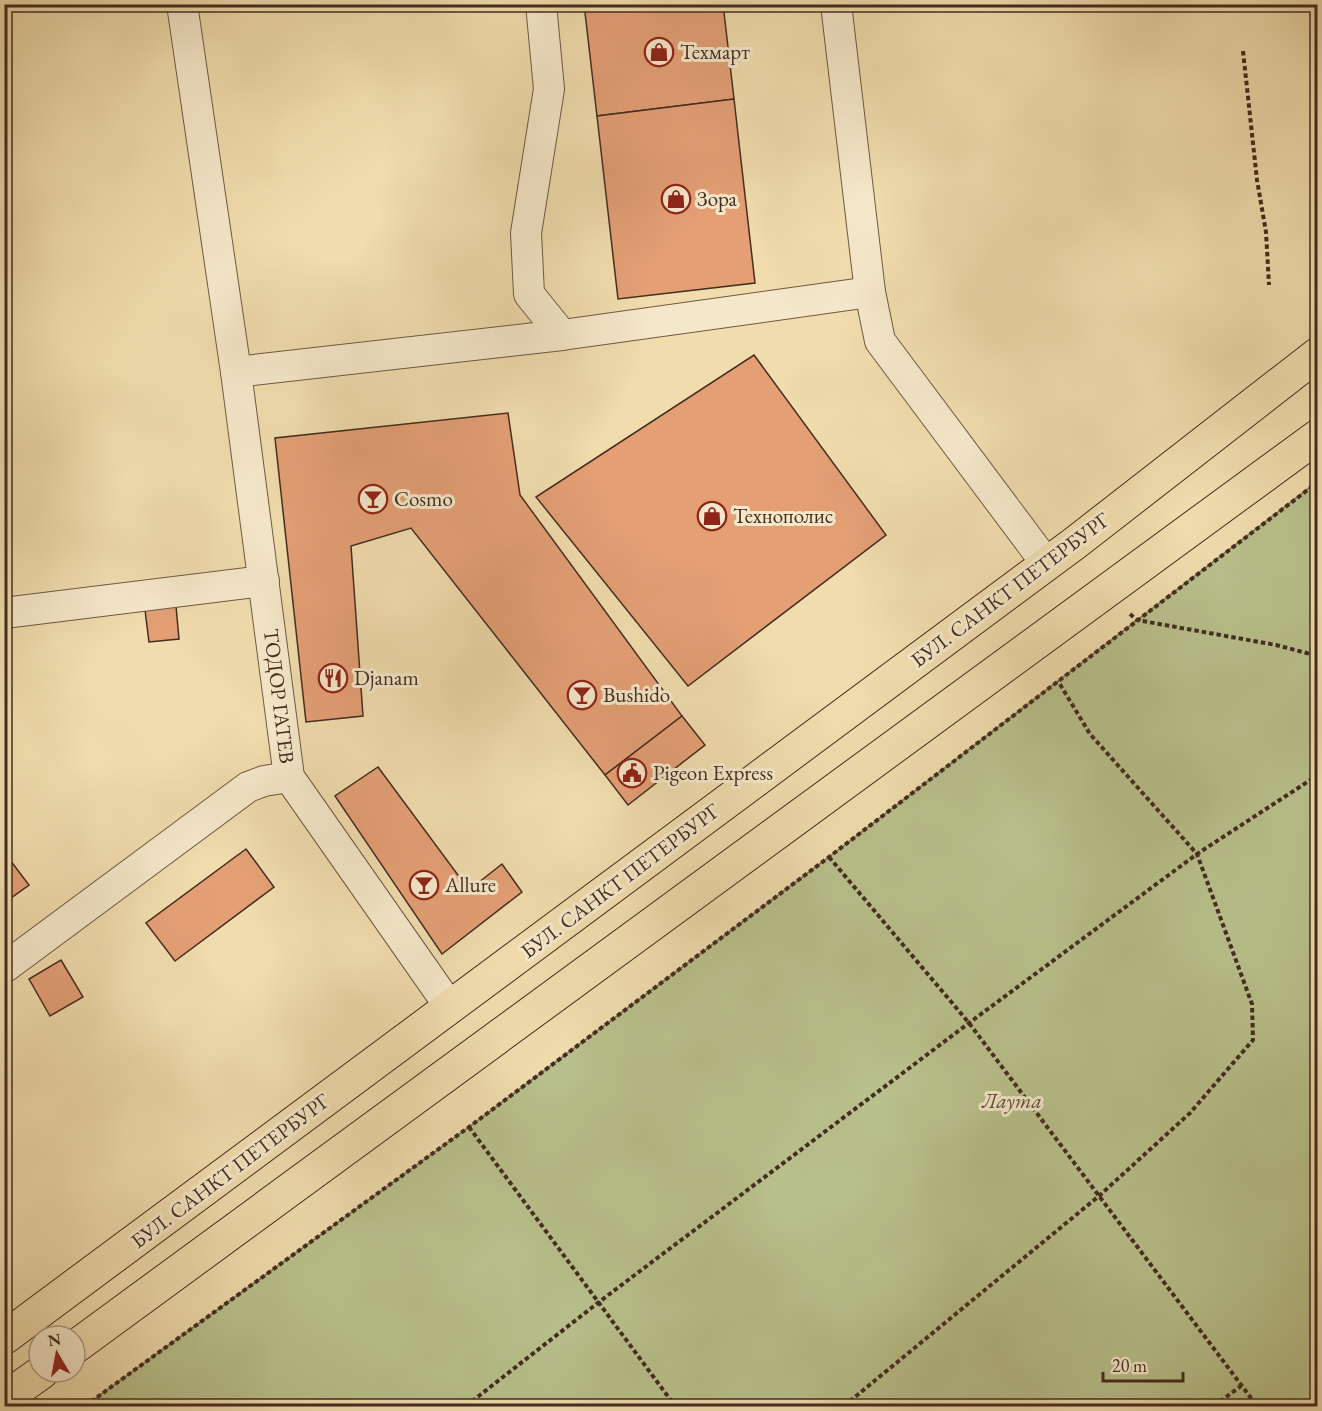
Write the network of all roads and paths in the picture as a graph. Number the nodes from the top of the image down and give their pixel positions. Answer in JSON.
{"nodes":[{"id":1,"x":182,"y":4,"type":"edge"},
{"id":2,"x":541,"y":4,"type":"edge"},
{"id":3,"x":836,"y":4,"type":"edge"},
{"id":4,"x":1243,"y":51,"type":"dead end"},
{"id":5,"x":1269,"y":285,"type":"dead end"},
{"id":6,"x":870,"y":292,"type":"junction"},
{"id":7,"x":562,"y":335,"type":"junction"},
{"id":8,"x":1317,"y":354,"type":"edge"},
{"id":9,"x":236,"y":372,"type":"junction"},
{"id":10,"x":1317,"y":436,"type":"edge"},
{"id":11,"x":1317,"y":482,"type":"edge"},
{"id":12,"x":1046,"y":563,"type":"junction"},
{"id":13,"x":264,"y":581,"type":"junction"},
{"id":14,"x":4,"y":613,"type":"edge"},
{"id":15,"x":1130,"y":614,"type":"dead end"},
{"id":16,"x":1137,"y":620,"type":"junction"},
{"id":17,"x":1317,"y":656,"type":"edge"},
{"id":18,"x":1058,"y":680,"type":"junction"},
{"id":19,"x":1317,"y":775,"type":"edge"},
{"id":20,"x":289,"y":777,"type":"junction"},
{"id":21,"x":1197,"y":854,"type":"junction"},
{"id":22,"x":829,"y":857,"type":"junction"},
{"id":23,"x":4,"y":968,"type":"edge"},
{"id":24,"x":450,"y":1007,"type":"junction"},
{"id":25,"x":969,"y":1023,"type":"junction"},
{"id":26,"x":470,"y":1127,"type":"junction"},
{"id":27,"x":1099,"y":1196,"type":"junction"},
{"id":28,"x":599,"y":1302,"type":"junction"},
{"id":29,"x":4,"y":1338,"type":"edge"},
{"id":30,"x":87,"y":1338,"type":"edge"},
{"id":31,"x":27,"y":1383,"type":"edge"},
{"id":32,"x":1241,"y":1386,"type":"junction"},
{"id":33,"x":4,"y":1399,"type":"edge"},
{"id":34,"x":85,"y":1407,"type":"edge"},
{"id":35,"x":466,"y":1407,"type":"edge"},
{"id":36,"x":675,"y":1407,"type":"edge"},
{"id":37,"x":844,"y":1407,"type":"edge"},
{"id":38,"x":1214,"y":1407,"type":"edge"},
{"id":39,"x":1257,"y":1407,"type":"edge"}],
"edges":[{"from":1,"to":9,"type":"street","name":"ТОДОР ГАТЕВ"},
{"from":2,"to":7,"type":"street"},
{"from":3,"to":6,"type":"street"},
{"from":4,"to":5,"type":"path"},
{"from":6,"to":7,"type":"street"},
{"from":6,"to":12,"type":"street"},
{"from":7,"to":9,"type":"street"},
{"from":8,"to":12,"type":"main road","name":"БУЛ. САНКТ ПЕТЕРБУРГ"},
{"from":9,"to":13,"type":"street","name":"ТОДОР ГАТЕВ"},
{"from":10,"to":30,"type":"main road"},
{"from":11,"to":16,"type":"path"},
{"from":12,"to":24,"type":"main road","name":"БУЛ. САНКТ ПЕТЕРБУРГ"},
{"from":13,"to":14,"type":"street"},
{"from":13,"to":20,"type":"street","name":"ТОДОР ГАТЕВ"},
{"from":15,"to":16,"type":"path"},
{"from":16,"to":17,"type":"path"},
{"from":16,"to":18,"type":"path"},
{"from":18,"to":21,"type":"path"},
{"from":18,"to":22,"type":"path"},
{"from":19,"to":21,"type":"path"},
{"from":20,"to":23,"type":"street"},
{"from":20,"to":24,"type":"street","name":"ТОДОР ГАТЕВ"},
{"from":21,"to":25,"type":"path"},
{"from":21,"to":27,"type":"path"},
{"from":22,"to":25,"type":"path"},
{"from":22,"to":26,"type":"path"},
{"from":24,"to":29,"type":"main road","name":"БУЛ. САНКТ ПЕТЕРБУРГ"},
{"from":25,"to":27,"type":"path"},
{"from":25,"to":28,"type":"path"},
{"from":26,"to":28,"type":"path"},
{"from":26,"to":34,"type":"path"},
{"from":27,"to":32,"type":"path"},
{"from":27,"to":37,"type":"path"},
{"from":28,"to":35,"type":"path"},
{"from":28,"to":36,"type":"path"},
{"from":31,"to":33,"type":"main road"},
{"from":32,"to":38,"type":"path"},
{"from":32,"to":39,"type":"path"}]}
